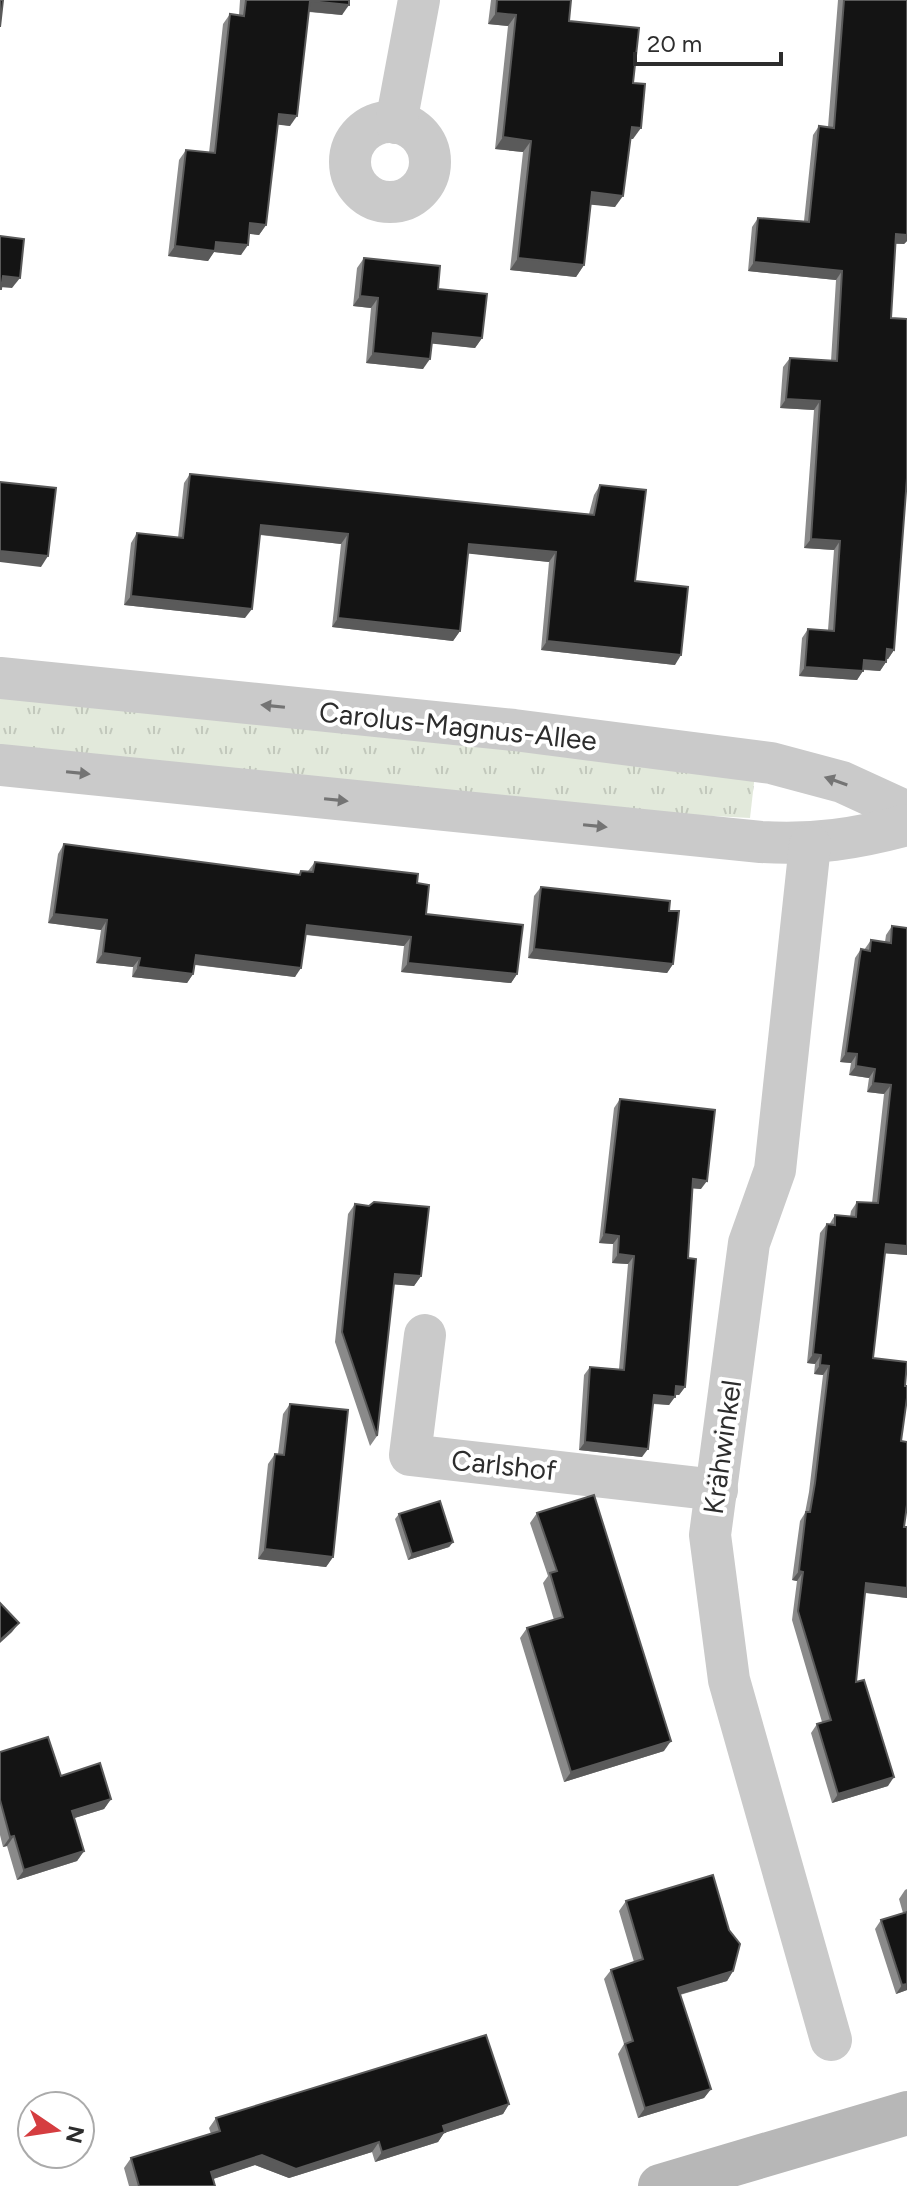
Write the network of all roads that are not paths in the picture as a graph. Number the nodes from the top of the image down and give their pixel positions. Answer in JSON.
{"nodes":[{"id":1,"x":419,"y":0,"type":"edge"},
{"id":2,"x":396,"y":123,"type":"dead end"},
{"id":3,"x":0,"y":678,"type":"edge"},
{"id":4,"x":0,"y":765,"type":"edge"},
{"id":5,"x":907,"y":812,"type":"edge"},
{"id":6,"x":907,"y":825,"type":"edge"},
{"id":7,"x":810,"y":845,"type":"junction"},
{"id":8,"x":425,"y":1335,"type":"dead end"},
{"id":9,"x":717,"y":1490,"type":"junction"},
{"id":10,"x":831,"y":2040,"type":"dead end"},
{"id":11,"x":907,"y":2113,"type":"edge"},
{"id":12,"x":660,"y":2186,"type":"edge"}],
"edges":[{"from":1,"to":2,"type":"street"},
{"from":5,"to":3,"type":"street","name":"Carolus-Magnus-Allee","one_way":true},
{"from":4,"to":7,"type":"street","one_way":true},
{"from":6,"to":7,"type":"street"},
{"from":7,"to":9,"type":"street","name":"Krähwinkel"},
{"from":8,"to":9,"type":"street","name":"Carlshof"},
{"from":9,"to":10,"type":"street","name":"Krähwinkel"},
{"from":11,"to":12,"type":"main road"}]}
